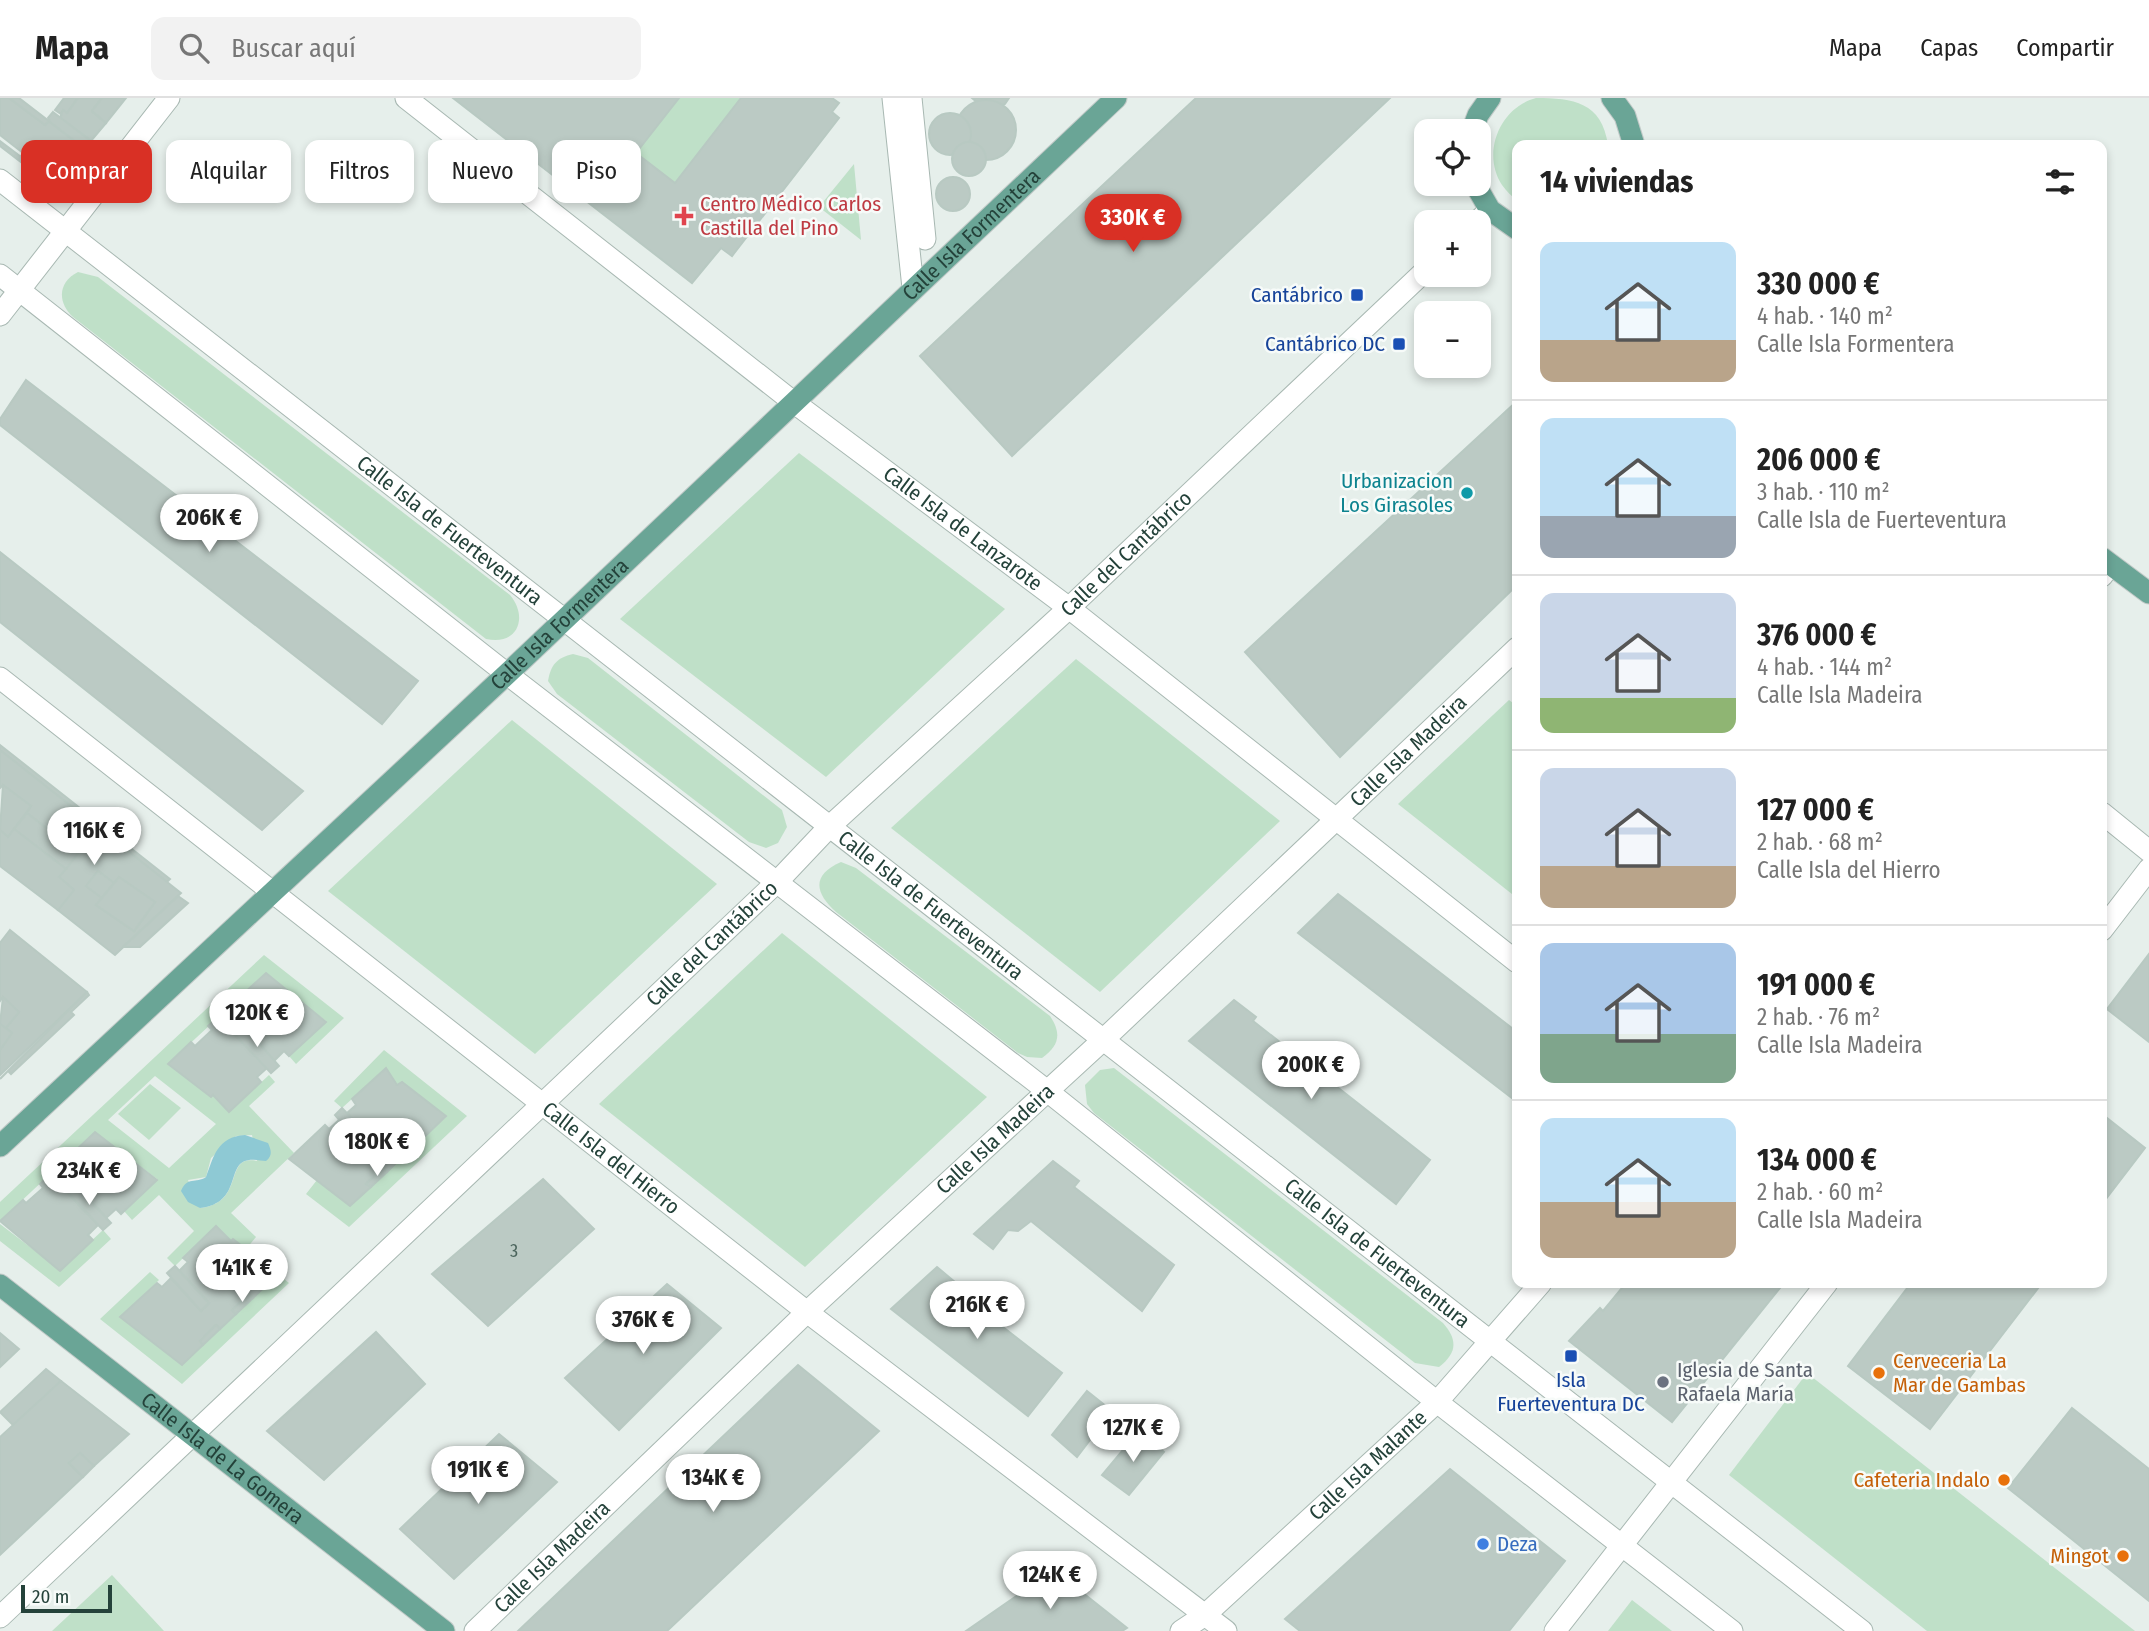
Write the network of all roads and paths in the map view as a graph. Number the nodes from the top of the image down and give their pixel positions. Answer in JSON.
{"nodes":[{"id":1,"x":169,"y":98,"type":"edge"},
{"id":2,"x":406,"y":98,"type":"edge"},
{"id":3,"x":893,"y":98,"type":"edge"},
{"id":4,"x":911,"y":98,"type":"edge"},
{"id":5,"x":1116,"y":98,"type":"edge"},
{"id":6,"x":1490,"y":98,"type":"edge"},
{"id":7,"x":1612,"y":98,"type":"edge"},
{"id":8,"x":1476,"y":119,"type":"edge"},
{"id":9,"x":1632,"y":140,"type":"edge"},
{"id":10,"x":0,"y":180,"type":"edge"},
{"id":11,"x":1491,"y":219,"type":"edge"},
{"id":12,"x":1512,"y":227,"type":"edge"},
{"id":13,"x":65,"y":231,"type":"junction"},
{"id":14,"x":925,"y":239,"type":"dead end"},
{"id":15,"x":0,"y":275,"type":"edge"},
{"id":16,"x":1414,"y":281,"type":"edge"},
{"id":17,"x":913,"y":288,"type":"junction"},
{"id":18,"x":20,"y":290,"type":"junction"},
{"id":19,"x":0,"y":315,"type":"edge"},
{"id":20,"x":792,"y":401,"type":"junction"},
{"id":21,"x":2107,"y":567,"type":"edge"},
{"id":22,"x":2149,"y":593,"type":"edge"},
{"id":23,"x":1069,"y":608,"type":"junction"},
{"id":24,"x":562,"y":621,"type":"junction"},
{"id":25,"x":1512,"y":653,"type":"edge"},
{"id":26,"x":508,"y":674,"type":"junction"},
{"id":27,"x":0,"y":678,"type":"edge"},
{"id":28,"x":2107,"y":817,"type":"edge"},
{"id":29,"x":1335,"y":820,"type":"junction"},
{"id":30,"x":830,"y":827,"type":"junction"},
{"id":31,"x":2149,"y":851,"type":"edge"},
{"id":32,"x":2149,"y":869,"type":"edge"},
{"id":33,"x":777,"y":882,"type":"junction"},
{"id":34,"x":271,"y":892,"type":"junction"},
{"id":35,"x":2107,"y":924,"type":"edge"},
{"id":36,"x":1512,"y":958,"type":"edge"},
{"id":37,"x":1103,"y":1040,"type":"junction"},
{"id":38,"x":1046,"y":1090,"type":"junction"},
{"id":39,"x":541,"y":1105,"type":"junction"},
{"id":40,"x":0,"y":1146,"type":"edge"},
{"id":41,"x":0,"y":1285,"type":"edge"},
{"id":42,"x":1537,"y":1288,"type":"edge"},
{"id":43,"x":1823,"y":1288,"type":"edge"},
{"id":44,"x":807,"y":1312,"type":"junction"},
{"id":45,"x":1491,"y":1343,"type":"junction"},
{"id":46,"x":1437,"y":1402,"type":"junction"},
{"id":47,"x":194,"y":1436,"type":"junction"},
{"id":48,"x":1670,"y":1484,"type":"junction"},
{"id":49,"x":1622,"y":1546,"type":"junction"},
{"id":50,"x":1205,"y":1615,"type":"junction"},
{"id":51,"x":0,"y":1617,"type":"edge"},
{"id":52,"x":444,"y":1631,"type":"edge"},
{"id":53,"x":475,"y":1631,"type":"edge"},
{"id":54,"x":1181,"y":1631,"type":"edge"},
{"id":55,"x":1226,"y":1631,"type":"edge"},
{"id":56,"x":1555,"y":1631,"type":"edge"},
{"id":57,"x":1732,"y":1631,"type":"edge"},
{"id":58,"x":1861,"y":1631,"type":"edge"}],
"edges":[{"from":1,"to":13,"type":"street"},
{"from":2,"to":20,"type":"street","name":"Calle Isla de Lanzarote"},
{"from":3,"to":17,"type":"street"},
{"from":4,"to":14,"type":"street"},
{"from":5,"to":17,"type":"main road","name":"Calle Isla Formentera"},
{"from":6,"to":8,"type":"main road"},
{"from":7,"to":9,"type":"main road"},
{"from":10,"to":13,"type":"street","name":"Calle Isla de Fuerteventura"},
{"from":11,"to":12,"type":"main road"},
{"from":13,"to":18,"type":"street"},
{"from":13,"to":24,"type":"street","name":"Calle Isla de Fuerteventura"},
{"from":15,"to":18,"type":"street"},
{"from":16,"to":23,"type":"street","name":"Calle del Cantábrico"},
{"from":17,"to":20,"type":"main road","name":"Calle Isla Formentera"},
{"from":18,"to":19,"type":"street"},
{"from":18,"to":26,"type":"street"},
{"from":20,"to":23,"type":"street","name":"Calle Isla de Lanzarote"},
{"from":20,"to":24,"type":"main road","name":"Calle Isla Formentera"},
{"from":21,"to":22,"type":"main road"},
{"from":23,"to":29,"type":"street","name":"Calle Isla de Lanzarote"},
{"from":23,"to":30,"type":"street","name":"Calle del Cantábrico"},
{"from":24,"to":26,"type":"main road","name":"Calle Isla Formentera"},
{"from":24,"to":30,"type":"street","name":"Calle Isla de Fuerteventura"},
{"from":25,"to":29,"type":"street","name":"Calle Isla Madeira"},
{"from":26,"to":33,"type":"street"},
{"from":26,"to":34,"type":"main road","name":"Calle Isla Formentera"},
{"from":27,"to":34,"type":"street","name":"Calle Isla del Hierro"},
{"from":28,"to":31,"type":"street"},
{"from":29,"to":36,"type":"street","name":"Calle Isla de Lanzarote"},
{"from":29,"to":37,"type":"street","name":"Calle Isla Madeira"},
{"from":30,"to":33,"type":"street","name":"Calle del Cantábrico"},
{"from":30,"to":37,"type":"street","name":"Calle Isla de Fuerteventura"},
{"from":32,"to":35,"type":"street"},
{"from":33,"to":38,"type":"street"},
{"from":33,"to":39,"type":"street","name":"Calle del Cantábrico"},
{"from":34,"to":39,"type":"street","name":"Calle Isla del Hierro"},
{"from":34,"to":40,"type":"main road","name":"Calle Isla Formentera"},
{"from":37,"to":38,"type":"street","name":"Calle Isla Madeira"},
{"from":37,"to":45,"type":"street","name":"Calle Isla de Fuerteventura"},
{"from":38,"to":44,"type":"street","name":"Calle Isla Madeira"},
{"from":38,"to":46,"type":"street"},
{"from":39,"to":44,"type":"street","name":"Calle Isla del Hierro"},
{"from":39,"to":47,"type":"street","name":"Calle del Cantábrico"},
{"from":41,"to":47,"type":"main road","name":"Calle Isla de La Gomera"},
{"from":42,"to":45,"type":"street","name":"Calle Isla Malante"},
{"from":43,"to":48,"type":"street"},
{"from":44,"to":50,"type":"street","name":"Calle Isla del Hierro"},
{"from":44,"to":53,"type":"street","name":"Calle Isla Madeira"},
{"from":45,"to":46,"type":"street","name":"Calle Isla Malante"},
{"from":45,"to":48,"type":"street","name":"Calle Isla de Fuerteventura"},
{"from":46,"to":49,"type":"street"},
{"from":46,"to":50,"type":"street","name":"Calle Isla Malante"},
{"from":47,"to":51,"type":"street","name":"Calle del Cantábrico"},
{"from":47,"to":52,"type":"main road","name":"Calle Isla de La Gomera"},
{"from":48,"to":49,"type":"street"},
{"from":48,"to":58,"type":"street","name":"Calle Isla de Fuerteventura"},
{"from":49,"to":56,"type":"street"},
{"from":49,"to":57,"type":"street"},
{"from":50,"to":54,"type":"street","name":"Calle Isla Malante"},
{"from":50,"to":55,"type":"street","name":"Calle Isla del Hierro"}]}
